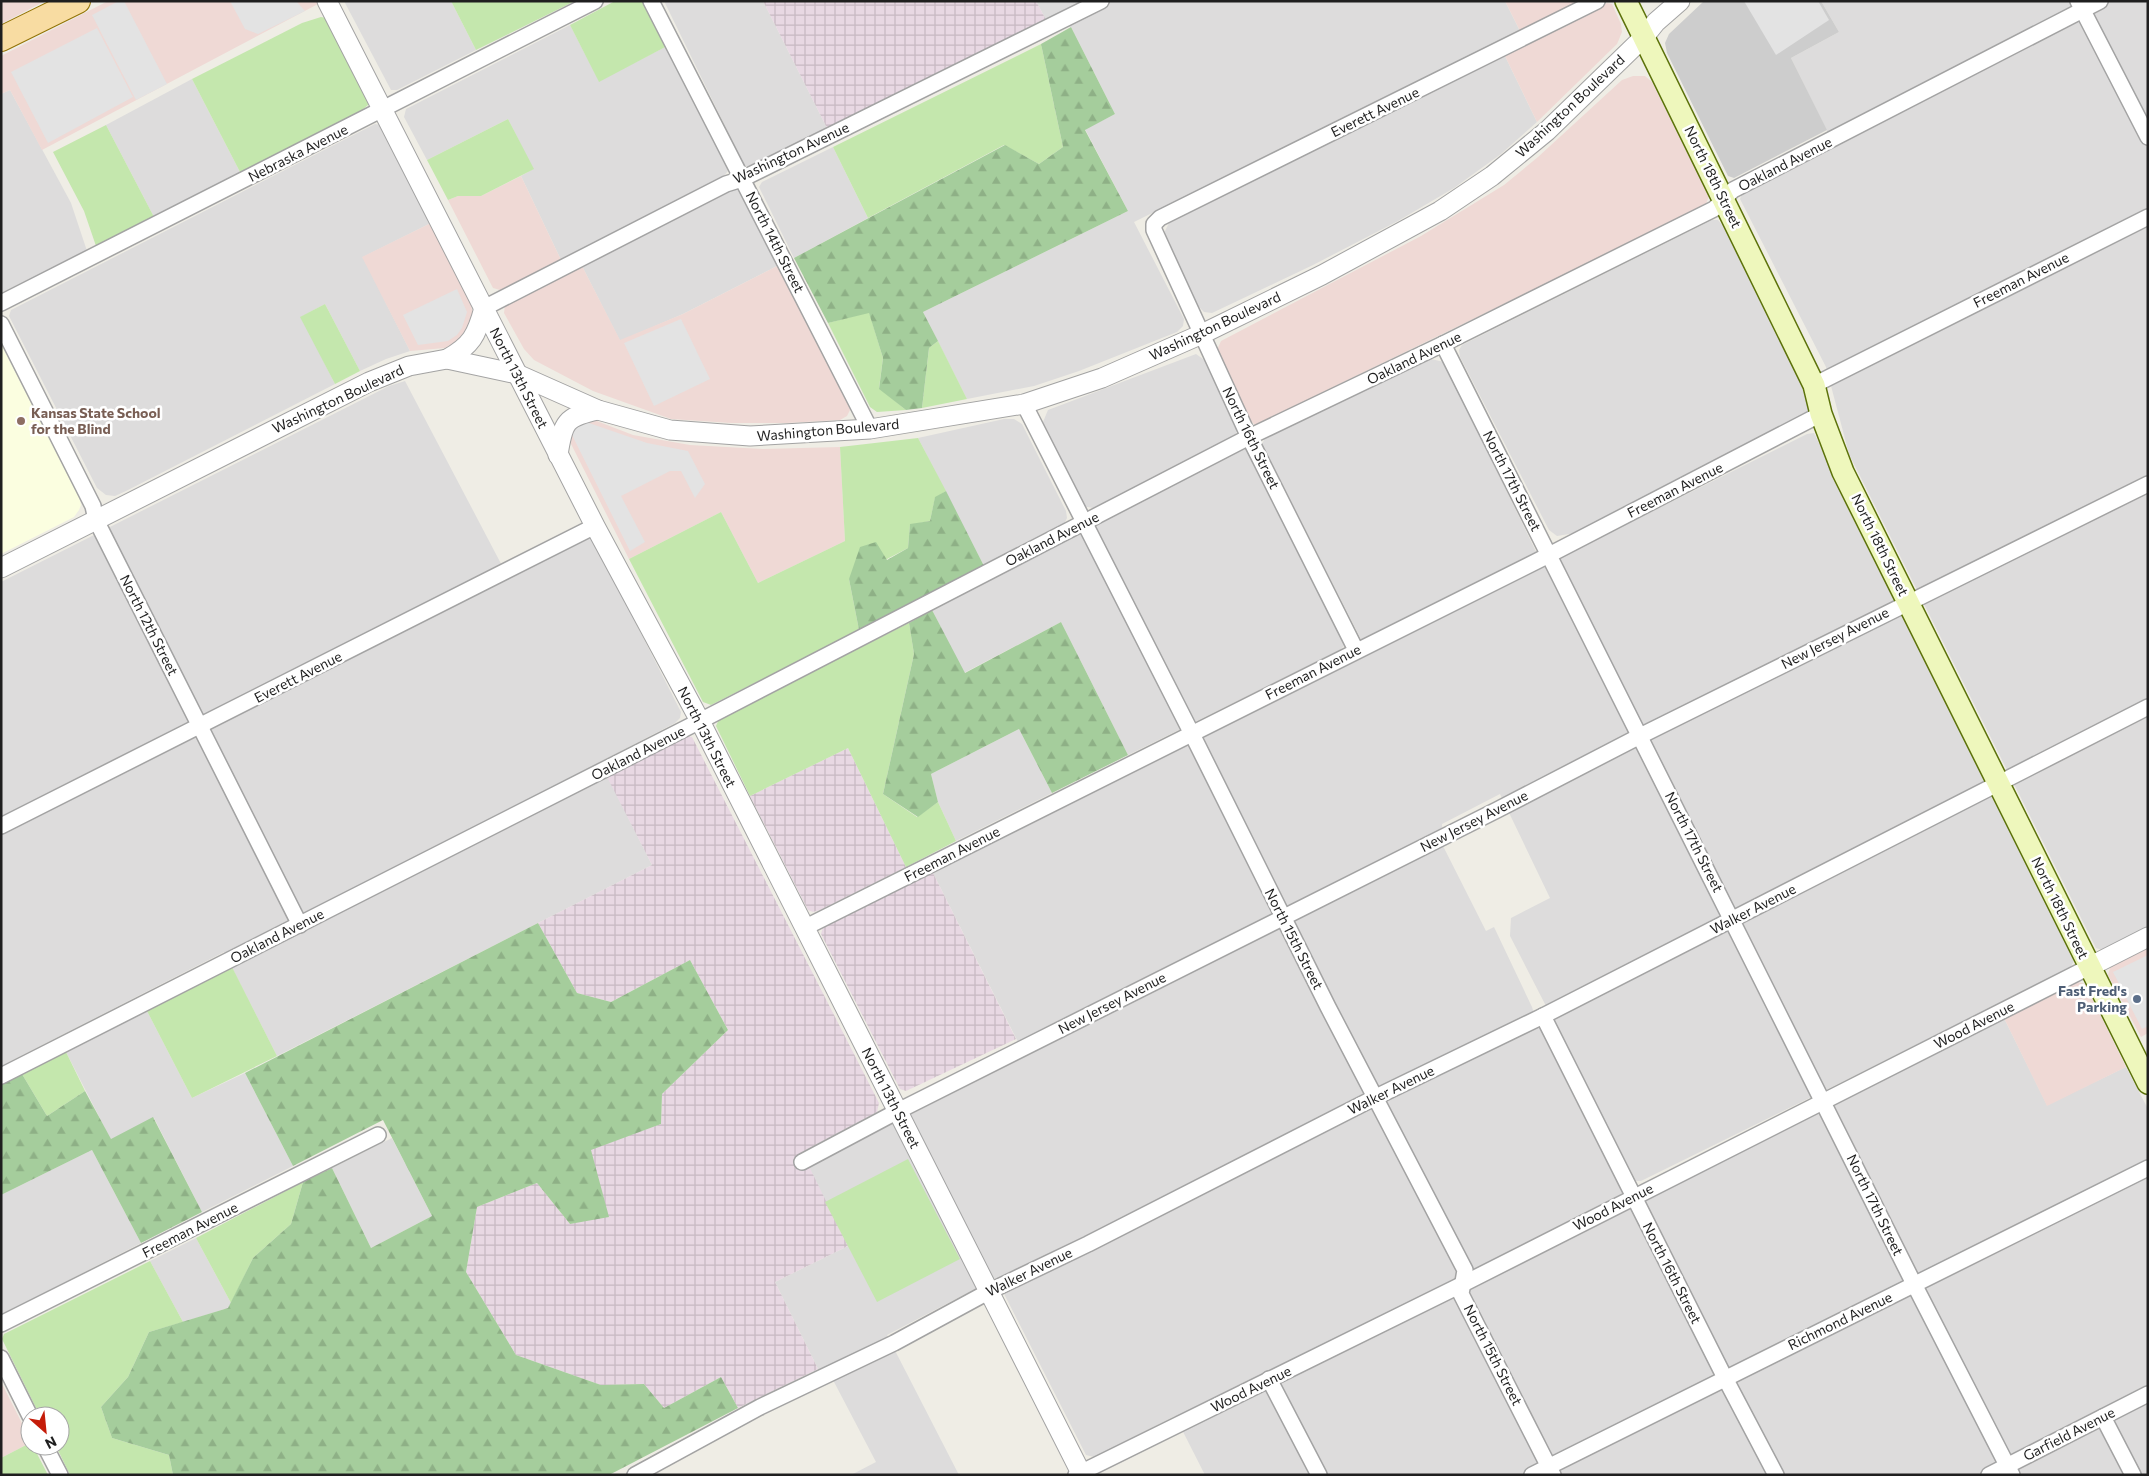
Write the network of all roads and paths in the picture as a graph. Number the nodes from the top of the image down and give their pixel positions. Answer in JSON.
{"nodes":[{"id":1,"x":78,"y":1,"type":"edge"},
{"id":2,"x":327,"y":1,"type":"edge"},
{"id":3,"x":595,"y":1,"type":"edge"},
{"id":4,"x":651,"y":1,"type":"edge"},
{"id":5,"x":1101,"y":1,"type":"edge"},
{"id":6,"x":1597,"y":1,"type":"edge"},
{"id":7,"x":1626,"y":1,"type":"edge"},
{"id":8,"x":1680,"y":1,"type":"edge"},
{"id":9,"x":2100,"y":1,"type":"edge"},
{"id":10,"x":2080,"y":6,"type":"edge"},
{"id":11,"x":1644,"y":37,"type":"junction"},
{"id":12,"x":1,"y":39,"type":"edge"},
{"id":13,"x":382,"y":110,"type":"junction"},
{"id":14,"x":2148,"y":137,"type":"edge"},
{"id":15,"x":742,"y":179,"type":"junction"},
{"id":16,"x":1724,"y":199,"type":"junction"},
{"id":17,"x":2148,"y":216,"type":"edge"},
{"id":18,"x":1154,"y":224,"type":"joint"},
{"id":19,"x":1,"y":303,"type":"edge"},
{"id":20,"x":484,"y":308,"type":"junction"},
{"id":21,"x":1,"y":324,"type":"edge"},
{"id":22,"x":1202,"y":334,"type":"junction"},
{"id":23,"x":1443,"y":344,"type":"junction"},
{"id":24,"x":447,"y":359,"type":"junction"},
{"id":25,"x":517,"y":374,"type":"junction"},
{"id":26,"x":1814,"y":385,"type":"junction"},
{"id":27,"x":1024,"y":404,"type":"junction"},
{"id":28,"x":598,"y":410,"type":"junction"},
{"id":29,"x":1822,"y":414,"type":"junction"},
{"id":30,"x":870,"y":429,"type":"junction"},
{"id":31,"x":1249,"y":437,"type":"junction"},
{"id":32,"x":558,"y":455,"type":"junction"},
{"id":33,"x":2148,"y":484,"type":"edge"},
{"id":34,"x":96,"y":520,"type":"junction"},
{"id":35,"x":1083,"y":523,"type":"junction"},
{"id":36,"x":595,"y":526,"type":"junction"},
{"id":37,"x":1549,"y":555,"type":"junction"},
{"id":38,"x":1,"y":568,"type":"edge"},
{"id":39,"x":1908,"y":602,"type":"junction"},
{"id":40,"x":1356,"y":650,"type":"junction"},
{"id":41,"x":2148,"y":707,"type":"edge"},
{"id":42,"x":700,"y":722,"type":"junction"},
{"id":43,"x":200,"y":727,"type":"junction"},
{"id":44,"x":1192,"y":734,"type":"junction"},
{"id":45,"x":1640,"y":736,"type":"junction"},
{"id":46,"x":1998,"y":783,"type":"junction"},
{"id":47,"x":1,"y":826,"type":"edge"},
{"id":48,"x":1282,"y":917,"type":"junction"},
{"id":49,"x":1732,"y":919,"type":"junction"},
{"id":50,"x":300,"y":925,"type":"junction"},
{"id":51,"x":804,"y":928,"type":"junction"},
{"id":52,"x":2148,"y":937,"type":"edge"},
{"id":53,"x":2089,"y":967,"type":"junction"},
{"id":54,"x":1543,"y":1016,"type":"junction"},
{"id":55,"x":1,"y":1076,"type":"edge"},
{"id":56,"x":2148,"y":1084,"type":"edge"},
{"id":57,"x":1376,"y":1097,"type":"junction"},
{"id":58,"x":1823,"y":1100,"type":"junction"},
{"id":59,"x":898,"y":1111,"type":"junction"},
{"id":60,"x":378,"y":1135,"type":"dead end"},
{"id":61,"x":802,"y":1162,"type":"dead end"},
{"id":62,"x":2148,"y":1168,"type":"edge"},
{"id":63,"x":1634,"y":1196,"type":"junction"},
{"id":64,"x":1463,"y":1284,"type":"junction"},
{"id":65,"x":1914,"y":1284,"type":"junction"},
{"id":66,"x":988,"y":1292,"type":"junction"},
{"id":67,"x":1,"y":1324,"type":"edge"},
{"id":68,"x":1,"y":1358,"type":"edge"},
{"id":69,"x":1725,"y":1378,"type":"junction"},
{"id":70,"x":1269,"y":1380,"type":"junction"},
{"id":71,"x":2148,"y":1394,"type":"edge"},
{"id":72,"x":25,"y":1406,"type":"edge"},
{"id":73,"x":2103,"y":1417,"type":"junction"},
{"id":74,"x":50,"y":1456,"type":"edge"},
{"id":75,"x":1551,"y":1470,"type":"edge"},
{"id":76,"x":2010,"y":1470,"type":"edge"},
{"id":77,"x":1080,"y":1474,"type":"edge"},
{"id":78,"x":60,"y":1475,"type":"edge"},
{"id":79,"x":635,"y":1475,"type":"edge"},
{"id":80,"x":1318,"y":1475,"type":"edge"},
{"id":81,"x":1532,"y":1475,"type":"edge"},
{"id":82,"x":1776,"y":1475,"type":"edge"},
{"id":83,"x":1989,"y":1475,"type":"edge"},
{"id":84,"x":2133,"y":1475,"type":"edge"}],
"edges":[{"from":1,"to":12,"type":"main road"},
{"from":2,"to":13,"type":"street","name":"North 13th Street"},
{"from":3,"to":13,"type":"street","name":"Nebraska Avenue"},
{"from":4,"to":15,"type":"street","name":"North 14th Street"},
{"from":5,"to":15,"type":"street","name":"Washington Avenue"},
{"from":6,"to":18,"type":"street","name":"Everett Avenue"},
{"from":7,"to":11,"type":"main road","name":"North 18th Street"},
{"from":8,"to":11,"type":"street","name":"Washington Boulevard"},
{"from":9,"to":10,"type":"street","name":"Oakland Avenue"},
{"from":10,"to":14,"type":"street"},
{"from":10,"to":16,"type":"street","name":"Oakland Avenue"},
{"from":11,"to":16,"type":"main road","name":"North 18th Street"},
{"from":11,"to":22,"type":"street","name":"Washington Boulevard"},
{"from":13,"to":19,"type":"street","name":"Nebraska Avenue"},
{"from":13,"to":20,"type":"street","name":"North 13th Street"},
{"from":15,"to":20,"type":"street","name":"Washington Avenue"},
{"from":15,"to":30,"type":"street","name":"North 14th Street"},
{"from":16,"to":23,"type":"street","name":"Oakland Avenue"},
{"from":16,"to":26,"type":"main road","name":"North 18th Street"},
{"from":17,"to":26,"type":"street","name":"Freeman Avenue"},
{"from":18,"to":22,"type":"street","name":"North 16th Street"},
{"from":20,"to":24,"type":"street"},
{"from":20,"to":25,"type":"street","name":"North 13th Street"},
{"from":21,"to":34,"type":"street","name":"North 12th Street"},
{"from":22,"to":27,"type":"street","name":"Washington Boulevard"},
{"from":22,"to":31,"type":"street","name":"North 16th Street"},
{"from":23,"to":31,"type":"street","name":"Oakland Avenue"},
{"from":23,"to":37,"type":"street","name":"North 17th Street"},
{"from":24,"to":25,"type":"street","name":"Washington Boulevard"},
{"from":24,"to":34,"type":"street","name":"Washington Boulevard"},
{"from":25,"to":28,"type":"street","name":"Washington Boulevard"},
{"from":25,"to":32,"type":"street","name":"North 13th Street"},
{"from":26,"to":29,"type":"main road","name":"North 18th Street"},
{"from":27,"to":30,"type":"street","name":"Washington Boulevard"},
{"from":27,"to":35,"type":"street","name":"North 15th Street"},
{"from":28,"to":30,"type":"street","name":"Washington Boulevard"},
{"from":28,"to":32,"type":"street"},
{"from":29,"to":37,"type":"street","name":"Freeman Avenue"},
{"from":29,"to":39,"type":"main road","name":"North 18th Street"},
{"from":31,"to":35,"type":"street","name":"Oakland Avenue"},
{"from":31,"to":40,"type":"street","name":"North 16th Street"},
{"from":32,"to":36,"type":"street","name":"North 13th Street"},
{"from":33,"to":39,"type":"street","name":"New Jersey Avenue"},
{"from":34,"to":38,"type":"street","name":"Washington Boulevard"},
{"from":34,"to":43,"type":"street","name":"North 12th Street"},
{"from":35,"to":42,"type":"street","name":"Oakland Avenue"},
{"from":35,"to":44,"type":"street","name":"North 15th Street"},
{"from":36,"to":42,"type":"street","name":"North 13th Street"},
{"from":36,"to":43,"type":"street","name":"Everett Avenue"},
{"from":37,"to":40,"type":"street","name":"Freeman Avenue"},
{"from":37,"to":45,"type":"street","name":"North 17th Street"},
{"from":39,"to":45,"type":"street","name":"New Jersey Avenue"},
{"from":39,"to":46,"type":"main road","name":"North 18th Street"},
{"from":40,"to":44,"type":"street","name":"Freeman Avenue"},
{"from":41,"to":46,"type":"street","name":"Walker Avenue"},
{"from":42,"to":50,"type":"street","name":"Oakland Avenue"},
{"from":42,"to":51,"type":"street","name":"North 13th Street"},
{"from":43,"to":47,"type":"street","name":"Everett Avenue"},
{"from":43,"to":50,"type":"street","name":"North 12th Street"},
{"from":44,"to":48,"type":"street","name":"North 15th Street"},
{"from":44,"to":51,"type":"street","name":"Freeman Avenue"},
{"from":45,"to":48,"type":"street","name":"New Jersey Avenue"},
{"from":45,"to":49,"type":"street","name":"North 17th Street"},
{"from":46,"to":49,"type":"street","name":"Walker Avenue"},
{"from":46,"to":53,"type":"main road","name":"North 18th Street"},
{"from":48,"to":57,"type":"street","name":"North 15th Street"},
{"from":48,"to":59,"type":"street","name":"New Jersey Avenue"},
{"from":49,"to":54,"type":"street","name":"Walker Avenue"},
{"from":49,"to":58,"type":"street","name":"North 17th Street"},
{"from":50,"to":55,"type":"street","name":"Oakland Avenue"},
{"from":51,"to":59,"type":"street","name":"North 13th Street"},
{"from":52,"to":53,"type":"street","name":"Wood Avenue"},
{"from":53,"to":56,"type":"main road","name":"North 18th Street"},
{"from":53,"to":58,"type":"street","name":"Wood Avenue"},
{"from":54,"to":57,"type":"street","name":"Walker Avenue"},
{"from":54,"to":63,"type":"street","name":"North 16th Street"},
{"from":57,"to":64,"type":"street","name":"North 15th Street"},
{"from":57,"to":66,"type":"street","name":"Walker Avenue"},
{"from":58,"to":63,"type":"street","name":"Wood Avenue"},
{"from":58,"to":65,"type":"street","name":"North 17th Street"},
{"from":59,"to":61,"type":"street","name":"New Jersey Avenue"},
{"from":59,"to":66,"type":"street","name":"North 13th Street"},
{"from":60,"to":67,"type":"street","name":"Freeman Avenue"},
{"from":62,"to":65,"type":"street","name":"Richmond Avenue"},
{"from":63,"to":64,"type":"street","name":"Wood Avenue"},
{"from":63,"to":69,"type":"street","name":"North 16th Street"},
{"from":64,"to":70,"type":"street","name":"Wood Avenue"},
{"from":64,"to":75,"type":"street","name":"North 15th Street"},
{"from":65,"to":69,"type":"street","name":"Richmond Avenue"},
{"from":65,"to":76,"type":"street","name":"North 17th Street"},
{"from":66,"to":77,"type":"street","name":"North 13th Street"},
{"from":66,"to":79,"type":"street","name":"Walker Avenue"},
{"from":68,"to":72,"type":"street"},
{"from":69,"to":75,"type":"street","name":"Richmond Avenue"},
{"from":69,"to":82,"type":"street","name":"North 16th Street"},
{"from":70,"to":77,"type":"street","name":"Wood Avenue"},
{"from":70,"to":80,"type":"street"},
{"from":71,"to":73,"type":"street","name":"Garfield Avenue"},
{"from":73,"to":76,"type":"street","name":"Garfield Avenue"},
{"from":73,"to":84,"type":"street"},
{"from":74,"to":78,"type":"street"},
{"from":75,"to":81,"type":"street","name":"Richmond Avenue"},
{"from":76,"to":83,"type":"street","name":"Garfield Avenue"}]}
